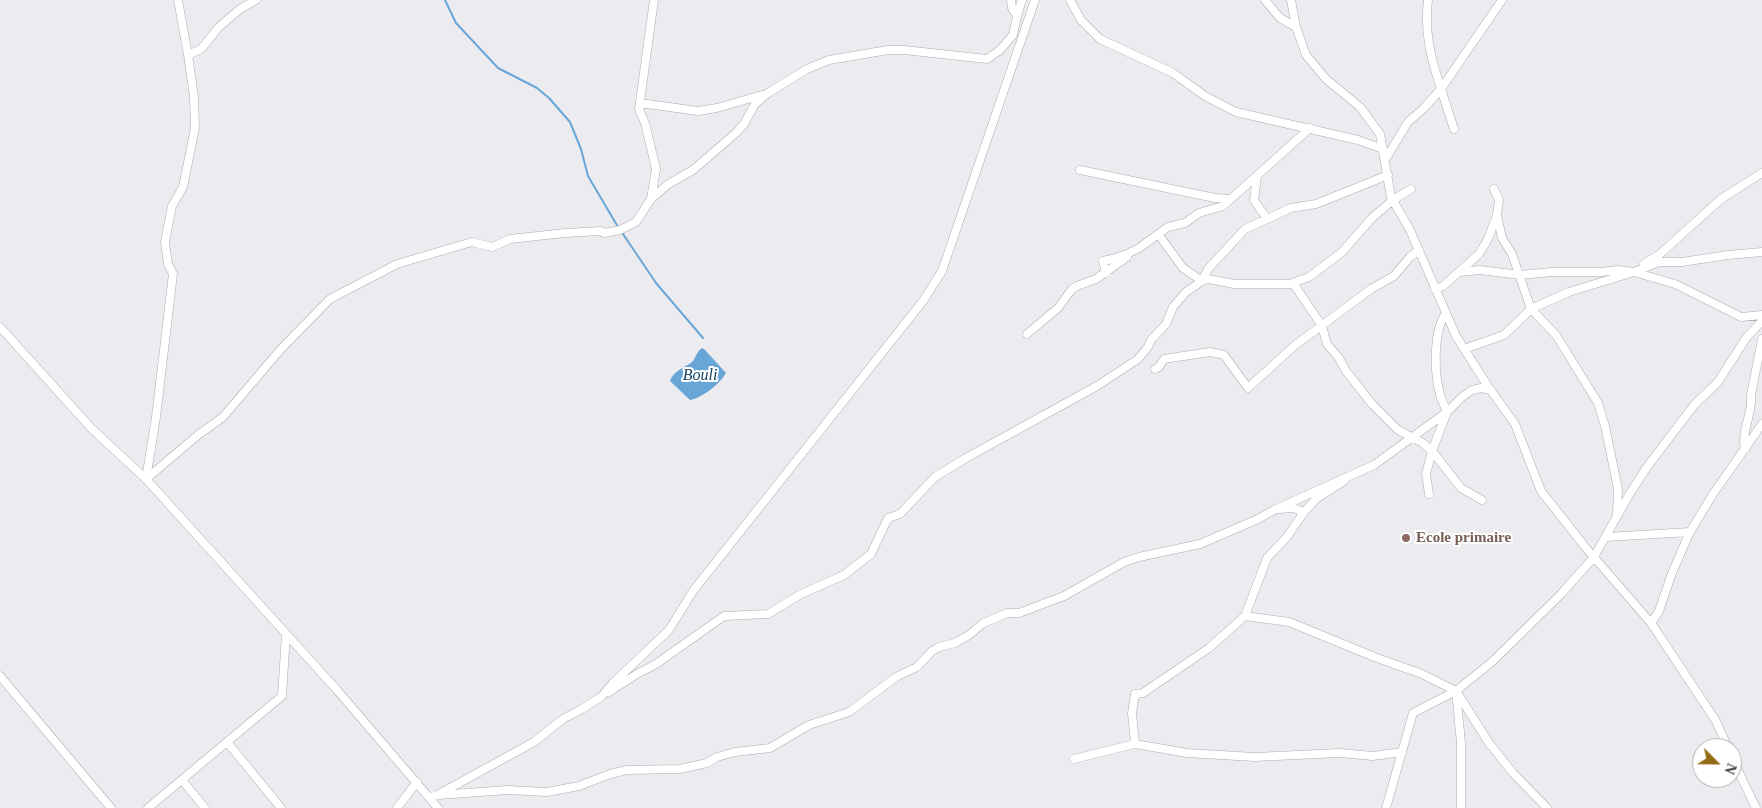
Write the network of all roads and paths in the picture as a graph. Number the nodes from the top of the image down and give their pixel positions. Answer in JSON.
{"nodes":[{"id":1,"x":178,"y":0,"type":"edge"},
{"id":2,"x":256,"y":0,"type":"edge"},
{"id":3,"x":654,"y":0,"type":"edge"},
{"id":4,"x":1011,"y":0,"type":"edge"},
{"id":5,"x":1022,"y":0,"type":"edge"},
{"id":6,"x":1070,"y":0,"type":"edge"},
{"id":7,"x":1266,"y":0,"type":"edge"},
{"id":8,"x":1291,"y":0,"type":"edge"},
{"id":9,"x":1428,"y":0,"type":"edge"},
{"id":10,"x":1502,"y":0,"type":"edge"},
{"id":11,"x":1034,"y":1,"type":"edge"},
{"id":12,"x":1017,"y":16,"type":"junction"},
{"id":13,"x":1296,"y":27,"type":"junction"},
{"id":14,"x":188,"y":55,"type":"junction"},
{"id":15,"x":1441,"y":89,"type":"junction"},
{"id":16,"x":768,"y":93,"type":"junction"},
{"id":17,"x":640,"y":104,"type":"junction"},
{"id":18,"x":1310,"y":128,"type":"junction"},
{"id":19,"x":1454,"y":128,"type":"dead end"},
{"id":20,"x":1383,"y":149,"type":"junction"},
{"id":21,"x":1385,"y":160,"type":"junction"},
{"id":22,"x":1080,"y":170,"type":"dead end"},
{"id":23,"x":1762,"y":173,"type":"edge"},
{"id":24,"x":1388,"y":175,"type":"junction"},
{"id":25,"x":1257,"y":176,"type":"junction"},
{"id":26,"x":1412,"y":189,"type":"dead end"},
{"id":27,"x":1494,"y":189,"type":"dead end"},
{"id":28,"x":651,"y":199,"type":"junction"},
{"id":29,"x":1230,"y":199,"type":"junction"},
{"id":30,"x":1393,"y":200,"type":"junction"},
{"id":31,"x":1497,"y":215,"type":"junction"},
{"id":32,"x":1267,"y":219,"type":"junction"},
{"id":33,"x":1158,"y":234,"type":"junction"},
{"id":34,"x":1418,"y":250,"type":"junction"},
{"id":35,"x":1762,"y":252,"type":"edge"},
{"id":36,"x":1459,"y":272,"type":"junction"},
{"id":37,"x":1634,"y":272,"type":"junction"},
{"id":38,"x":1520,"y":276,"type":"junction"},
{"id":39,"x":1202,"y":281,"type":"junction"},
{"id":40,"x":1292,"y":283,"type":"junction"},
{"id":41,"x":1435,"y":289,"type":"junction"},
{"id":42,"x":1531,"y":309,"type":"junction"},
{"id":43,"x":1446,"y":313,"type":"junction"},
{"id":44,"x":1762,"y":315,"type":"edge"},
{"id":45,"x":1762,"y":321,"type":"edge"},
{"id":46,"x":1322,"y":326,"type":"junction"},
{"id":47,"x":0,"y":327,"type":"edge"},
{"id":48,"x":1027,"y":334,"type":"dead end"},
{"id":49,"x":1762,"y":339,"type":"edge"},
{"id":50,"x":1464,"y":349,"type":"junction"},
{"id":51,"x":1155,"y":369,"type":"dead end"},
{"id":52,"x":1491,"y":390,"type":"junction"},
{"id":53,"x":1447,"y":412,"type":"junction"},
{"id":54,"x":1762,"y":424,"type":"edge"},
{"id":55,"x":1413,"y":438,"type":"junction"},
{"id":56,"x":1745,"y":449,"type":"junction"},
{"id":57,"x":1432,"y":451,"type":"junction"},
{"id":58,"x":1352,"y":476,"type":"junction"},
{"id":59,"x":146,"y":478,"type":"junction"},
{"id":60,"x":1429,"y":494,"type":"dead end"},
{"id":61,"x":1482,"y":500,"type":"dead end"},
{"id":62,"x":1276,"y":508,"type":"junction"},
{"id":63,"x":1304,"y":512,"type":"junction"},
{"id":64,"x":1617,"y":516,"type":"junction"},
{"id":65,"x":1690,"y":532,"type":"junction"},
{"id":66,"x":1606,"y":538,"type":"junction"},
{"id":67,"x":1594,"y":557,"type":"junction"},
{"id":68,"x":1245,"y":616,"type":"junction"},
{"id":69,"x":1651,"y":623,"type":"junction"},
{"id":70,"x":286,"y":634,"type":"junction"},
{"id":71,"x":0,"y":676,"type":"edge"},
{"id":72,"x":1456,"y":691,"type":"junction"},
{"id":73,"x":601,"y":697,"type":"junction"},
{"id":74,"x":1724,"y":738,"type":"edge"},
{"id":75,"x":227,"y":742,"type":"junction"},
{"id":76,"x":1135,"y":744,"type":"junction"},
{"id":77,"x":1402,"y":752,"type":"junction"},
{"id":78,"x":1074,"y":759,"type":"dead end"},
{"id":79,"x":1742,"y":779,"type":"edge"},
{"id":80,"x":182,"y":780,"type":"junction"},
{"id":81,"x":417,"y":782,"type":"junction"},
{"id":82,"x":434,"y":796,"type":"junction"},
{"id":83,"x":111,"y":808,"type":"edge"},
{"id":84,"x":148,"y":808,"type":"edge"},
{"id":85,"x":205,"y":808,"type":"edge"},
{"id":86,"x":280,"y":808,"type":"edge"},
{"id":87,"x":397,"y":808,"type":"edge"},
{"id":88,"x":438,"y":808,"type":"edge"},
{"id":89,"x":1386,"y":808,"type":"edge"},
{"id":90,"x":1461,"y":808,"type":"edge"},
{"id":91,"x":1547,"y":808,"type":"edge"},
{"id":92,"x":1756,"y":808,"type":"edge"}],
"edges":[{"from":1,"to":14,"type":"street"},
{"from":2,"to":14,"type":"street"},
{"from":3,"to":17,"type":"street"},
{"from":4,"to":12,"type":"street"},
{"from":5,"to":12,"type":"street"},
{"from":6,"to":18,"type":"street"},
{"from":7,"to":13,"type":"street"},
{"from":8,"to":13,"type":"street"},
{"from":9,"to":15,"type":"street"},
{"from":10,"to":15,"type":"street"},
{"from":11,"to":73,"type":"street"},
{"from":12,"to":16,"type":"street"},
{"from":13,"to":20,"type":"street"},
{"from":14,"to":59,"type":"street"},
{"from":15,"to":19,"type":"street"},
{"from":15,"to":21,"type":"street"},
{"from":16,"to":17,"type":"street"},
{"from":16,"to":28,"type":"street"},
{"from":17,"to":28,"type":"street"},
{"from":18,"to":20,"type":"street"},
{"from":18,"to":25,"type":"street"},
{"from":20,"to":21,"type":"street"},
{"from":21,"to":24,"type":"street"},
{"from":22,"to":29,"type":"street"},
{"from":23,"to":37,"type":"street"},
{"from":24,"to":30,"type":"street"},
{"from":24,"to":32,"type":"street"},
{"from":25,"to":29,"type":"street"},
{"from":25,"to":32,"type":"street"},
{"from":26,"to":30,"type":"street"},
{"from":27,"to":31,"type":"street"},
{"from":28,"to":59,"type":"street"},
{"from":29,"to":33,"type":"street"},
{"from":30,"to":34,"type":"street"},
{"from":30,"to":40,"type":"street"},
{"from":31,"to":36,"type":"street"},
{"from":31,"to":38,"type":"street"},
{"from":32,"to":39,"type":"street"},
{"from":33,"to":39,"type":"street"},
{"from":33,"to":48,"type":"street"},
{"from":34,"to":41,"type":"street"},
{"from":34,"to":46,"type":"street"},
{"from":35,"to":37,"type":"street"},
{"from":36,"to":38,"type":"street"},
{"from":36,"to":41,"type":"street"},
{"from":37,"to":38,"type":"street"},
{"from":37,"to":42,"type":"street"},
{"from":37,"to":44,"type":"street"},
{"from":38,"to":42,"type":"street"},
{"from":39,"to":40,"type":"street"},
{"from":39,"to":73,"type":"street"},
{"from":40,"to":46,"type":"street"},
{"from":41,"to":43,"type":"street"},
{"from":42,"to":50,"type":"street"},
{"from":42,"to":64,"type":"street"},
{"from":43,"to":50,"type":"street"},
{"from":43,"to":53,"type":"street"},
{"from":45,"to":64,"type":"street"},
{"from":46,"to":51,"type":"street"},
{"from":46,"to":55,"type":"street"},
{"from":47,"to":59,"type":"street"},
{"from":49,"to":56,"type":"street"},
{"from":50,"to":52,"type":"street"},
{"from":52,"to":53,"type":"street"},
{"from":52,"to":67,"type":"street"},
{"from":53,"to":55,"type":"street"},
{"from":53,"to":57,"type":"street"},
{"from":54,"to":56,"type":"street"},
{"from":55,"to":57,"type":"street"},
{"from":55,"to":58,"type":"street"},
{"from":56,"to":65,"type":"street"},
{"from":57,"to":60,"type":"street"},
{"from":57,"to":61,"type":"street"},
{"from":58,"to":62,"type":"street"},
{"from":58,"to":63,"type":"street"},
{"from":59,"to":70,"type":"street"},
{"from":62,"to":63,"type":"street"},
{"from":62,"to":82,"type":"street"},
{"from":63,"to":68,"type":"street"},
{"from":64,"to":66,"type":"street"},
{"from":65,"to":66,"type":"street"},
{"from":65,"to":69,"type":"street"},
{"from":66,"to":67,"type":"street"},
{"from":67,"to":69,"type":"street"},
{"from":67,"to":72,"type":"street"},
{"from":68,"to":72,"type":"street"},
{"from":68,"to":76,"type":"street"},
{"from":69,"to":74,"type":"street"},
{"from":70,"to":75,"type":"street"},
{"from":70,"to":81,"type":"street"},
{"from":71,"to":83,"type":"street"},
{"from":72,"to":77,"type":"street"},
{"from":72,"to":90,"type":"street"},
{"from":72,"to":91,"type":"street"},
{"from":73,"to":82,"type":"street"},
{"from":75,"to":80,"type":"street"},
{"from":75,"to":86,"type":"street"},
{"from":76,"to":77,"type":"street"},
{"from":76,"to":78,"type":"street"},
{"from":77,"to":89,"type":"street"},
{"from":79,"to":92,"type":"street"},
{"from":80,"to":84,"type":"street"},
{"from":80,"to":85,"type":"street"},
{"from":81,"to":82,"type":"street"},
{"from":81,"to":87,"type":"street"},
{"from":82,"to":88,"type":"street"}]}
